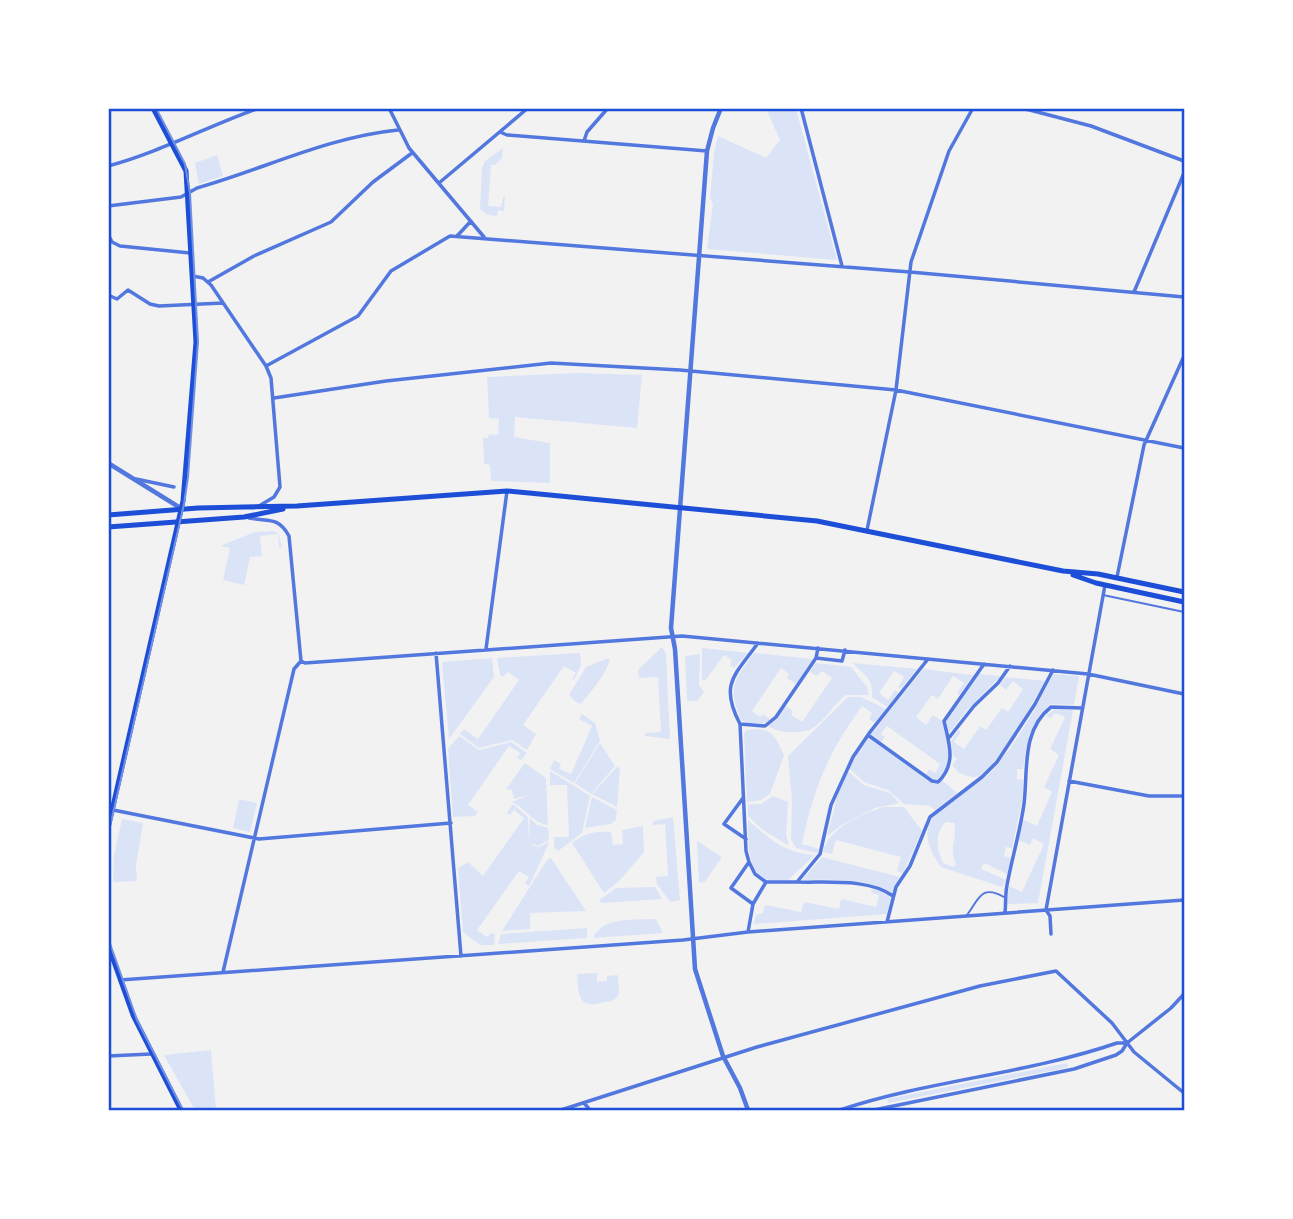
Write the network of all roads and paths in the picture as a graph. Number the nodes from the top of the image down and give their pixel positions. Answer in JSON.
{"nodes":[{"id":1,"x":153,"y":108,"type":"edge"},
{"id":2,"x":259,"y":108,"type":"edge"},
{"id":3,"x":389,"y":108,"type":"edge"},
{"id":4,"x":528,"y":108,"type":"edge"},
{"id":5,"x":608,"y":108,"type":"edge"},
{"id":6,"x":721,"y":108,"type":"edge"},
{"id":7,"x":800,"y":108,"type":"edge"},
{"id":8,"x":973,"y":108,"type":"edge"},
{"id":9,"x":1022,"y":108,"type":"edge"},
{"id":10,"x":246,"y":111,"type":"edge"},
{"id":11,"x":398,"y":130,"type":"junction"},
{"id":12,"x":500,"y":132,"type":"junction"},
{"id":13,"x":584,"y":141,"type":"junction"},
{"id":14,"x":172,"y":142,"type":"junction"},
{"id":15,"x":707,"y":151,"type":"junction"},
{"id":16,"x":412,"y":153,"type":"junction"},
{"id":17,"x":1185,"y":161,"type":"edge"},
{"id":18,"x":108,"y":166,"type":"edge"},
{"id":19,"x":1185,"y":173,"type":"edge"},
{"id":20,"x":439,"y":183,"type":"junction"},
{"id":21,"x":188,"y":194,"type":"junction"},
{"id":22,"x":108,"y":206,"type":"edge"},
{"id":23,"x":471,"y":221,"type":"junction"},
{"id":24,"x":108,"y":234,"type":"edge"},
{"id":25,"x":458,"y":236,"type":"junction"},
{"id":26,"x":486,"y":238,"type":"junction"},
{"id":27,"x":192,"y":253,"type":"junction"},
{"id":28,"x":699,"y":255,"type":"junction"},
{"id":29,"x":842,"y":266,"type":"junction"},
{"id":30,"x":910,"y":272,"type":"junction"},
{"id":31,"x":193,"y":276,"type":"junction"},
{"id":32,"x":208,"y":282,"type":"junction"},
{"id":33,"x":1133,"y":292,"type":"junction"},
{"id":34,"x":108,"y":295,"type":"edge"},
{"id":35,"x":1185,"y":297,"type":"edge"},
{"id":36,"x":223,"y":303,"type":"junction"},
{"id":37,"x":195,"y":305,"type":"junction"},
{"id":38,"x":1185,"y":356,"type":"edge"},
{"id":39,"x":265,"y":366,"type":"junction"},
{"id":40,"x":689,"y":371,"type":"junction"},
{"id":41,"x":896,"y":390,"type":"junction"},
{"id":42,"x":274,"y":398,"type":"junction"},
{"id":43,"x":1147,"y":440,"type":"junction"},
{"id":44,"x":1185,"y":448,"type":"edge"},
{"id":45,"x":108,"y":463,"type":"edge"},
{"id":46,"x":136,"y":479,"type":"junction"},
{"id":47,"x":174,"y":487,"type":"dead end"},
{"id":48,"x":507,"y":492,"type":"junction"},
{"id":49,"x":259,"y":506,"type":"junction"},
{"id":50,"x":297,"y":506,"type":"junction"},
{"id":51,"x":679,"y":506,"type":"junction"},
{"id":52,"x":182,"y":509,"type":"junction"},
{"id":53,"x":108,"y":515,"type":"edge"},
{"id":54,"x":244,"y":517,"type":"junction"},
{"id":55,"x":179,"y":522,"type":"junction"},
{"id":56,"x":108,"y":527,"type":"edge"},
{"id":57,"x":867,"y":530,"type":"junction"},
{"id":58,"x":1063,"y":571,"type":"junction"},
{"id":59,"x":1116,"y":578,"type":"junction"},
{"id":60,"x":1105,"y":585,"type":"junction"},
{"id":61,"x":1185,"y":592,"type":"edge"},
{"id":62,"x":1102,"y":595,"type":"junction"},
{"id":63,"x":1185,"y":602,"type":"edge"},
{"id":64,"x":1185,"y":612,"type":"edge"},
{"id":65,"x":673,"y":636,"type":"junction"},
{"id":66,"x":758,"y":642,"type":"junction"},
{"id":67,"x":818,"y":648,"type":"junction"},
{"id":68,"x":486,"y":649,"type":"junction"},
{"id":69,"x":845,"y":650,"type":"junction"},
{"id":70,"x":436,"y":653,"type":"junction"},
{"id":71,"x":817,"y":658,"type":"junction"},
{"id":72,"x":929,"y":658,"type":"junction"},
{"id":73,"x":301,"y":661,"type":"junction"},
{"id":74,"x":984,"y":664,"type":"junction"},
{"id":75,"x":1010,"y":666,"type":"junction"},
{"id":76,"x":1053,"y":670,"type":"junction"},
{"id":77,"x":1088,"y":674,"type":"junction"},
{"id":78,"x":1185,"y":694,"type":"edge"},
{"id":79,"x":1082,"y":708,"type":"junction"},
{"id":80,"x":740,"y":724,"type":"junction"},
{"id":81,"x":868,"y":735,"type":"junction"},
{"id":82,"x":948,"y":739,"type":"junction"},
{"id":83,"x":1069,"y":781,"type":"junction"},
{"id":84,"x":744,"y":796,"type":"junction"},
{"id":85,"x":1185,"y":796,"type":"edge"},
{"id":86,"x":110,"y":810,"type":"edge"},
{"id":87,"x":451,"y":823,"type":"junction"},
{"id":88,"x":108,"y":828,"type":"edge"},
{"id":89,"x":255,"y":839,"type":"junction"},
{"id":90,"x":746,"y":839,"type":"junction"},
{"id":91,"x":749,"y":862,"type":"junction"},
{"id":92,"x":766,"y":882,"type":"junction"},
{"id":93,"x":797,"y":882,"type":"junction"},
{"id":94,"x":893,"y":896,"type":"junction"},
{"id":95,"x":1005,"y":898,"type":"junction"},
{"id":96,"x":1185,"y":900,"type":"edge"},
{"id":97,"x":753,"y":904,"type":"junction"},
{"id":98,"x":1046,"y":910,"type":"junction"},
{"id":99,"x":1005,"y":913,"type":"junction"},
{"id":100,"x":967,"y":916,"type":"junction"},
{"id":101,"x":887,"y":922,"type":"junction"},
{"id":102,"x":748,"y":932,"type":"junction"},
{"id":103,"x":1051,"y":934,"type":"dead end"},
{"id":104,"x":691,"y":939,"type":"junction"},
{"id":105,"x":108,"y":945,"type":"edge"},
{"id":106,"x":461,"y":956,"type":"junction"},
{"id":107,"x":223,"y":972,"type":"junction"},
{"id":108,"x":120,"y":980,"type":"junction"},
{"id":109,"x":1185,"y":994,"type":"edge"},
{"id":110,"x":1127,"y":1043,"type":"junction"},
{"id":111,"x":151,"y":1054,"type":"junction"},
{"id":112,"x":108,"y":1056,"type":"edge"},
{"id":113,"x":723,"y":1056,"type":"junction"},
{"id":114,"x":1071,"y":1058,"type":"junction"},
{"id":115,"x":1074,"y":1069,"type":"junction"},
{"id":116,"x":1185,"y":1093,"type":"edge"},
{"id":117,"x":882,"y":1096,"type":"junction"},
{"id":118,"x":584,"y":1103,"type":"junction"},
{"id":119,"x":886,"y":1107,"type":"junction"},
{"id":120,"x":181,"y":1111,"type":"edge"},
{"id":121,"x":561,"y":1111,"type":"edge"},
{"id":122,"x":590,"y":1111,"type":"edge"},
{"id":123,"x":748,"y":1111,"type":"edge"},
{"id":124,"x":840,"y":1111,"type":"edge"},
{"id":125,"x":874,"y":1111,"type":"edge"}],
"edges":[{"from":1,"to":14,"type":"main road"},
{"from":2,"to":10,"type":"street"},
{"from":3,"to":11,"type":"street"},
{"from":4,"to":12,"type":"street"},
{"from":5,"to":13,"type":"street"},
{"from":6,"to":15,"type":"street"},
{"from":7,"to":29,"type":"street"},
{"from":8,"to":30,"type":"street"},
{"from":9,"to":17,"type":"street"},
{"from":10,"to":14,"type":"street"},
{"from":11,"to":16,"type":"street"},
{"from":11,"to":21,"type":"street"},
{"from":12,"to":13,"type":"street"},
{"from":12,"to":20,"type":"street"},
{"from":13,"to":15,"type":"street"},
{"from":14,"to":18,"type":"street"},
{"from":14,"to":21,"type":"main road"},
{"from":15,"to":28,"type":"street"},
{"from":16,"to":20,"type":"street"},
{"from":16,"to":32,"type":"street"},
{"from":19,"to":33,"type":"street"},
{"from":20,"to":23,"type":"street"},
{"from":21,"to":22,"type":"street"},
{"from":21,"to":27,"type":"main road"},
{"from":23,"to":25,"type":"street"},
{"from":23,"to":26,"type":"street"},
{"from":24,"to":27,"type":"street"},
{"from":25,"to":26,"type":"street"},
{"from":25,"to":39,"type":"street"},
{"from":26,"to":28,"type":"street"},
{"from":27,"to":31,"type":"main road"},
{"from":28,"to":29,"type":"street"},
{"from":28,"to":40,"type":"street"},
{"from":29,"to":30,"type":"street"},
{"from":30,"to":33,"type":"street"},
{"from":30,"to":41,"type":"street"},
{"from":31,"to":32,"type":"street"},
{"from":31,"to":37,"type":"main road"},
{"from":32,"to":36,"type":"street"},
{"from":33,"to":35,"type":"street"},
{"from":34,"to":37,"type":"street"},
{"from":36,"to":37,"type":"street"},
{"from":36,"to":39,"type":"street"},
{"from":37,"to":52,"type":"main road"},
{"from":38,"to":43,"type":"street"},
{"from":39,"to":42,"type":"street"},
{"from":40,"to":41,"type":"street"},
{"from":40,"to":42,"type":"street"},
{"from":40,"to":51,"type":"street"},
{"from":41,"to":43,"type":"street"},
{"from":41,"to":57,"type":"street"},
{"from":42,"to":49,"type":"street"},
{"from":43,"to":44,"type":"street"},
{"from":43,"to":59,"type":"street"},
{"from":45,"to":46,"type":"street"},
{"from":46,"to":47,"type":"street"},
{"from":46,"to":52,"type":"street"},
{"from":48,"to":50,"type":"main road"},
{"from":48,"to":51,"type":"main road"},
{"from":48,"to":68,"type":"street"},
{"from":49,"to":50,"type":"main road"},
{"from":49,"to":52,"type":"main road"},
{"from":50,"to":54,"type":"main road"},
{"from":51,"to":57,"type":"main road"},
{"from":51,"to":65,"type":"street"},
{"from":52,"to":53,"type":"main road"},
{"from":52,"to":55,"type":"main road"},
{"from":54,"to":55,"type":"main road"},
{"from":54,"to":73,"type":"street"},
{"from":55,"to":56,"type":"main road"},
{"from":55,"to":86,"type":"main road"},
{"from":57,"to":58,"type":"main road"},
{"from":58,"to":59,"type":"main road"},
{"from":58,"to":60,"type":"main road"},
{"from":59,"to":61,"type":"main road"},
{"from":60,"to":62,"type":"street"},
{"from":60,"to":63,"type":"main road"},
{"from":62,"to":64,"type":"lane"},
{"from":62,"to":77,"type":"street"},
{"from":65,"to":66,"type":"street"},
{"from":65,"to":68,"type":"street"},
{"from":65,"to":104,"type":"street"},
{"from":66,"to":67,"type":"street"},
{"from":66,"to":80,"type":"street"},
{"from":67,"to":69,"type":"street"},
{"from":67,"to":71,"type":"street"},
{"from":68,"to":70,"type":"street"},
{"from":69,"to":71,"type":"street"},
{"from":69,"to":72,"type":"street"},
{"from":70,"to":73,"type":"street"},
{"from":70,"to":87,"type":"street"},
{"from":71,"to":80,"type":"street"},
{"from":72,"to":74,"type":"street"},
{"from":72,"to":81,"type":"street"},
{"from":73,"to":89,"type":"street"},
{"from":74,"to":75,"type":"street"},
{"from":74,"to":82,"type":"street"},
{"from":75,"to":76,"type":"street"},
{"from":75,"to":82,"type":"street"},
{"from":76,"to":77,"type":"street"},
{"from":76,"to":94,"type":"street"},
{"from":77,"to":78,"type":"street"},
{"from":77,"to":79,"type":"street"},
{"from":79,"to":83,"type":"street"},
{"from":79,"to":95,"type":"street"},
{"from":80,"to":84,"type":"street"},
{"from":81,"to":82,"type":"street"},
{"from":81,"to":93,"type":"street"},
{"from":83,"to":85,"type":"street"},
{"from":83,"to":98,"type":"street"},
{"from":84,"to":90,"type":"street"},
{"from":84,"to":90,"type":"street"},
{"from":86,"to":88,"type":"main road"},
{"from":86,"to":89,"type":"street"},
{"from":87,"to":89,"type":"street"},
{"from":87,"to":106,"type":"street"},
{"from":89,"to":107,"type":"street"},
{"from":90,"to":91,"type":"street"},
{"from":91,"to":92,"type":"street"},
{"from":91,"to":97,"type":"street"},
{"from":92,"to":93,"type":"street"},
{"from":92,"to":97,"type":"street"},
{"from":93,"to":94,"type":"street"},
{"from":94,"to":101,"type":"street"},
{"from":95,"to":99,"type":"street"},
{"from":95,"to":100,"type":"lane"},
{"from":96,"to":98,"type":"street"},
{"from":97,"to":102,"type":"street"},
{"from":98,"to":99,"type":"street"},
{"from":98,"to":103,"type":"street"},
{"from":99,"to":100,"type":"street"},
{"from":100,"to":101,"type":"street"},
{"from":101,"to":102,"type":"street"},
{"from":102,"to":104,"type":"street"},
{"from":104,"to":106,"type":"street"},
{"from":104,"to":113,"type":"street"},
{"from":105,"to":108,"type":"main road"},
{"from":106,"to":107,"type":"street"},
{"from":107,"to":108,"type":"street"},
{"from":108,"to":111,"type":"main road"},
{"from":109,"to":110,"type":"street"},
{"from":110,"to":113,"type":"street"},
{"from":110,"to":114,"type":"street"},
{"from":110,"to":115,"type":"street"},
{"from":110,"to":116,"type":"street"},
{"from":111,"to":112,"type":"street"},
{"from":111,"to":120,"type":"main road"},
{"from":113,"to":118,"type":"street"},
{"from":113,"to":123,"type":"street"},
{"from":114,"to":115,"type":"street"},
{"from":114,"to":117,"type":"street"},
{"from":115,"to":119,"type":"street"},
{"from":117,"to":119,"type":"street"},
{"from":117,"to":124,"type":"street"},
{"from":118,"to":121,"type":"street"},
{"from":118,"to":122,"type":"street"},
{"from":119,"to":125,"type":"street"}]}
